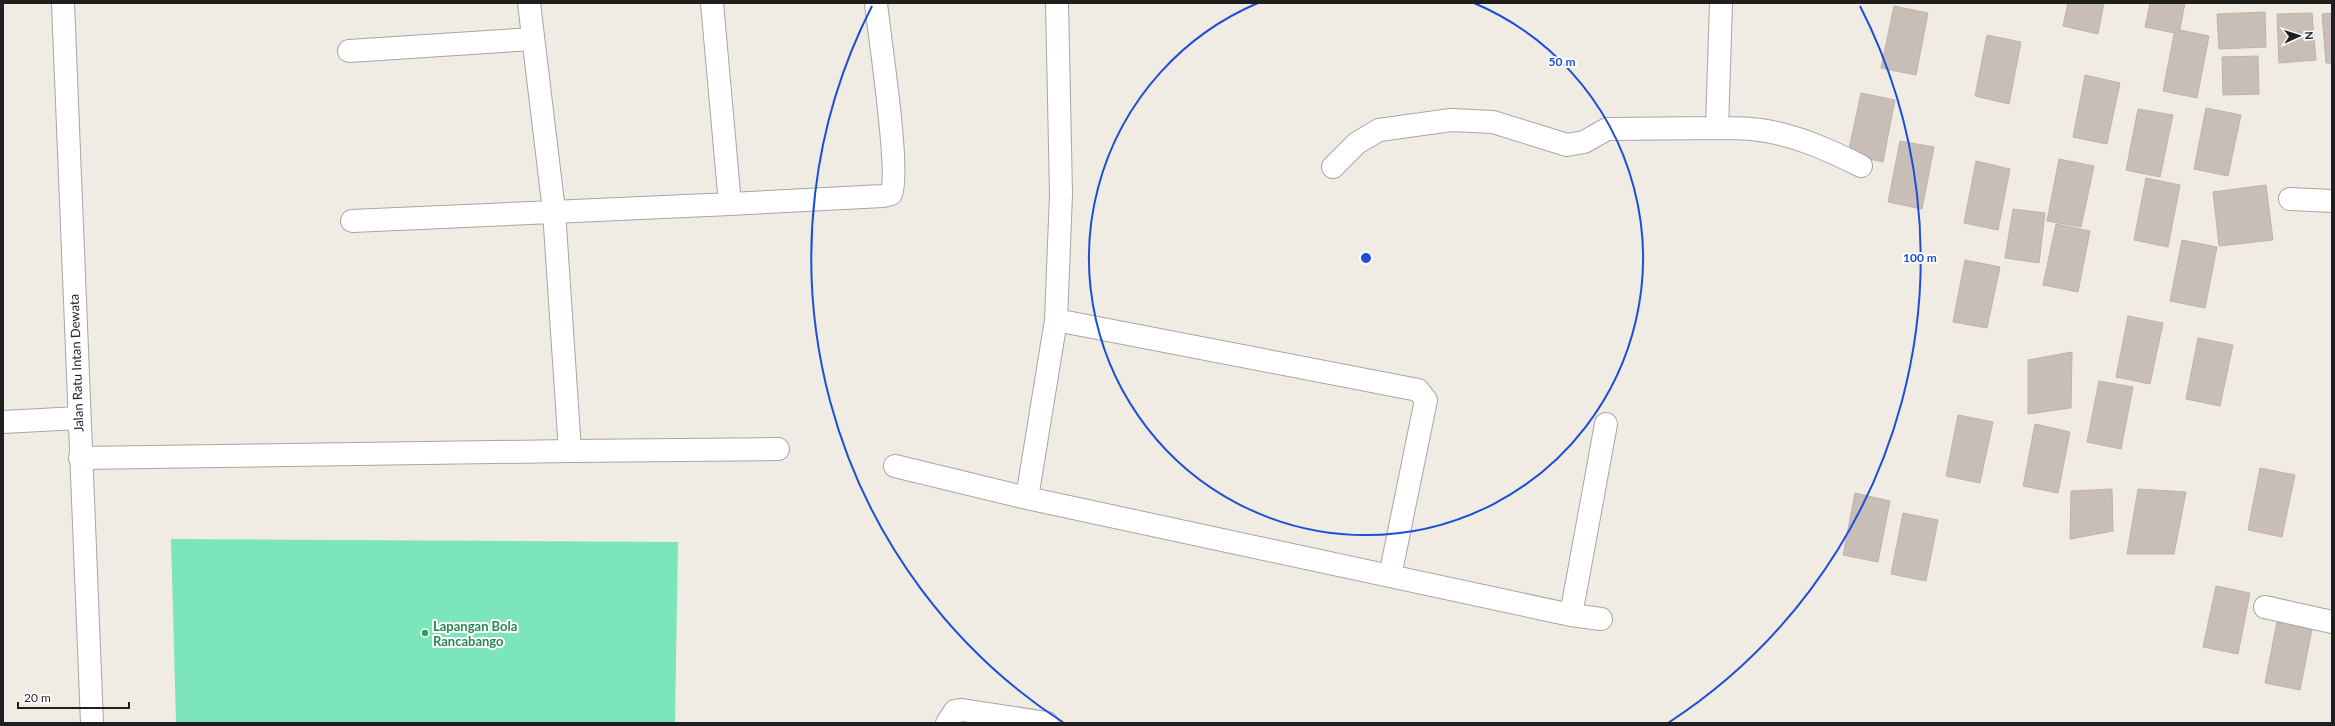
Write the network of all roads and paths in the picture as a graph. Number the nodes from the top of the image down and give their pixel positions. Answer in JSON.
{"nodes":[{"id":1,"x":63,"y":3,"type":"edge"},
{"id":2,"x":529,"y":3,"type":"edge"},
{"id":3,"x":712,"y":3,"type":"edge"},
{"id":4,"x":876,"y":3,"type":"edge"},
{"id":5,"x":1057,"y":3,"type":"edge"},
{"id":6,"x":1721,"y":3,"type":"edge"},
{"id":7,"x":532,"y":38,"type":"junction"},
{"id":8,"x":349,"y":50,"type":"dead end"},
{"id":9,"x":1717,"y":128,"type":"junction"},
{"id":10,"x":1861,"y":166,"type":"dead end"},
{"id":11,"x":1334,"y":167,"type":"dead end"},
{"id":12,"x":2290,"y":199,"type":"dead end"},
{"id":13,"x":2332,"y":201,"type":"edge"},
{"id":14,"x":730,"y":204,"type":"junction"},
{"id":15,"x":554,"y":211,"type":"junction"},
{"id":16,"x":352,"y":221,"type":"dead end"},
{"id":17,"x":1056,"y":320,"type":"junction"},
{"id":18,"x":78,"y":418,"type":"junction"},
{"id":19,"x":3,"y":422,"type":"edge"},
{"id":20,"x":1606,"y":424,"type":"dead end"},
{"id":21,"x":778,"y":449,"type":"dead end"},
{"id":22,"x":570,"y":451,"type":"junction"},
{"id":23,"x":80,"y":458,"type":"junction"},
{"id":24,"x":896,"y":466,"type":"dead end"},
{"id":25,"x":1027,"y":498,"type":"junction"},
{"id":26,"x":1390,"y":576,"type":"junction"},
{"id":27,"x":2265,"y":607,"type":"dead end"},
{"id":28,"x":1571,"y":615,"type":"junction"},
{"id":29,"x":1601,"y":619,"type":"dead end"},
{"id":30,"x":2332,"y":622,"type":"edge"},
{"id":31,"x":92,"y":723,"type":"edge"},
{"id":32,"x":947,"y":723,"type":"edge"},
{"id":33,"x":1047,"y":723,"type":"edge"}],
"edges":[{"from":1,"to":18,"type":"street","name":"Jalan Ratu Intan Dewata"},
{"from":2,"to":7,"type":"street"},
{"from":3,"to":14,"type":"street"},
{"from":4,"to":14,"type":"street"},
{"from":5,"to":17,"type":"street"},
{"from":6,"to":9,"type":"street"},
{"from":7,"to":8,"type":"street"},
{"from":7,"to":15,"type":"street"},
{"from":9,"to":10,"type":"street"},
{"from":9,"to":11,"type":"street"},
{"from":12,"to":13,"type":"street"},
{"from":14,"to":15,"type":"street"},
{"from":15,"to":16,"type":"street"},
{"from":15,"to":22,"type":"street"},
{"from":17,"to":25,"type":"street"},
{"from":17,"to":26,"type":"street"},
{"from":18,"to":19,"type":"street"},
{"from":18,"to":23,"type":"street","name":"Jalan Ratu Intan Dewata"},
{"from":20,"to":28,"type":"street"},
{"from":21,"to":22,"type":"street"},
{"from":22,"to":23,"type":"street"},
{"from":23,"to":31,"type":"street","name":"Jalan Ratu Intan Dewata"},
{"from":24,"to":25,"type":"street"},
{"from":25,"to":26,"type":"street"},
{"from":26,"to":28,"type":"street"},
{"from":27,"to":30,"type":"street"},
{"from":28,"to":29,"type":"street"},
{"from":32,"to":33,"type":"street"}]}
